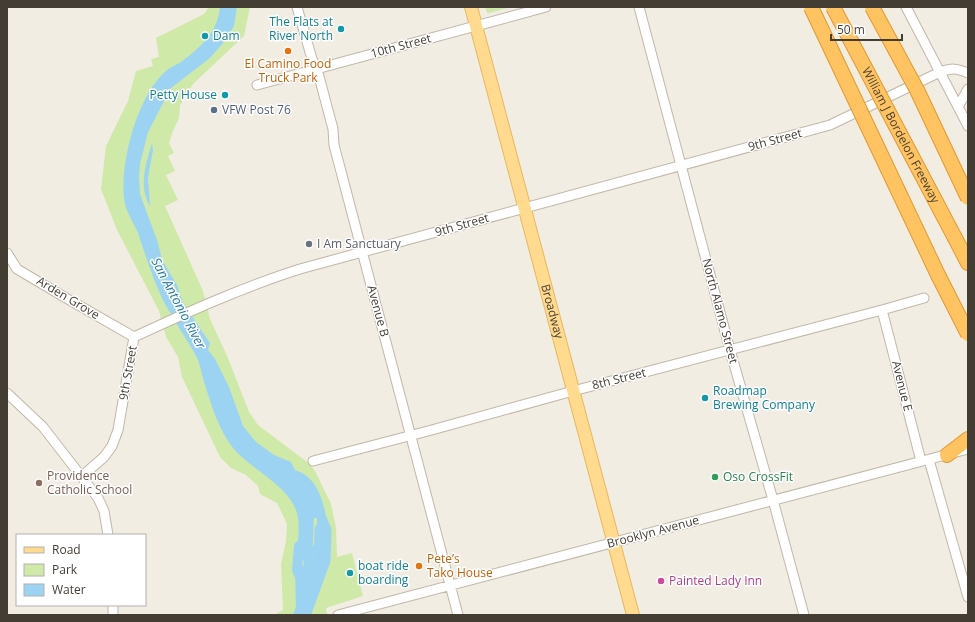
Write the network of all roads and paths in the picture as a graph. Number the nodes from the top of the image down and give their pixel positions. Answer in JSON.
{"nodes":[{"id":1,"x":297,"y":7,"type":"edge"},
{"id":2,"x":471,"y":7,"type":"edge"},
{"id":3,"x":546,"y":7,"type":"edge"},
{"id":4,"x":639,"y":7,"type":"edge"},
{"id":5,"x":811,"y":7,"type":"edge"},
{"id":6,"x":833,"y":7,"type":"edge"},
{"id":7,"x":872,"y":7,"type":"edge"},
{"id":8,"x":906,"y":7,"type":"edge"},
{"id":9,"x":476,"y":26,"type":"junction"},
{"id":10,"x":317,"y":69,"type":"junction"},
{"id":11,"x":940,"y":72,"type":"junction"},
{"id":12,"x":968,"y":73,"type":"edge"},
{"id":13,"x":257,"y":85,"type":"dead end"},
{"id":14,"x":968,"y":89,"type":"edge"},
{"id":15,"x":958,"y":107,"type":"junction"},
{"id":16,"x":968,"y":126,"type":"edge"},
{"id":17,"x":682,"y":165,"type":"junction"},
{"id":18,"x":968,"y":198,"type":"edge"},
{"id":19,"x":524,"y":208,"type":"junction"},
{"id":20,"x":7,"y":253,"type":"edge"},
{"id":21,"x":363,"y":253,"type":"junction"},
{"id":22,"x":968,"y":264,"type":"edge"},
{"id":23,"x":924,"y":298,"type":"dead end"},
{"id":24,"x":882,"y":310,"type":"junction"},
{"id":25,"x":968,"y":334,"type":"edge"},
{"id":26,"x":134,"y":337,"type":"junction"},
{"id":27,"x":730,"y":350,"type":"junction"},
{"id":28,"x":573,"y":391,"type":"junction"},
{"id":29,"x":7,"y":393,"type":"edge"},
{"id":30,"x":411,"y":435,"type":"junction"},
{"id":31,"x":968,"y":439,"type":"edge"},
{"id":32,"x":968,"y":449,"type":"edge"},
{"id":33,"x":947,"y":455,"type":"junction"},
{"id":34,"x":925,"y":460,"type":"junction"},
{"id":35,"x":313,"y":461,"type":"dead end"},
{"id":36,"x":81,"y":477,"type":"junction"},
{"id":37,"x":773,"y":500,"type":"junction"},
{"id":38,"x":108,"y":534,"type":"edge"},
{"id":39,"x":614,"y":542,"type":"junction"},
{"id":40,"x":451,"y":585,"type":"junction"},
{"id":41,"x":968,"y":597,"type":"edge"},
{"id":42,"x":338,"y":615,"type":"edge"},
{"id":43,"x":458,"y":615,"type":"edge"},
{"id":44,"x":633,"y":615,"type":"edge"},
{"id":45,"x":804,"y":615,"type":"edge"}],
"edges":[{"from":1,"to":10,"type":"street","name":"Avenue B"},
{"from":2,"to":9,"type":"main road","name":"Broadway"},
{"from":3,"to":9,"type":"street","name":"10th Street"},
{"from":4,"to":17,"type":"street","name":"North Alamo Street"},
{"from":5,"to":25,"type":"highway","bridge":true},
{"from":6,"to":22,"type":"highway","name":"William J Bordelon Freeway","bridge":true},
{"from":7,"to":18,"type":"highway","bridge":true},
{"from":8,"to":11,"type":"street"},
{"from":9,"to":10,"type":"street","name":"10th Street"},
{"from":9,"to":19,"type":"main road","name":"Broadway"},
{"from":10,"to":13,"type":"street","name":"10th Street"},
{"from":10,"to":21,"type":"street","name":"Avenue B"},
{"from":11,"to":12,"type":"street","name":"9th Street"},
{"from":11,"to":15,"type":"street"},
{"from":11,"to":17,"type":"street","name":"9th Street"},
{"from":14,"to":15,"type":"street"},
{"from":15,"to":16,"type":"street"},
{"from":17,"to":19,"type":"street","name":"9th Street"},
{"from":17,"to":27,"type":"street","name":"North Alamo Street"},
{"from":19,"to":21,"type":"street","name":"9th Street"},
{"from":19,"to":28,"type":"main road","name":"Broadway"},
{"from":20,"to":26,"type":"street","name":"Arden Grove"},
{"from":21,"to":26,"type":"street","name":"9th Street"},
{"from":21,"to":30,"type":"street","name":"Avenue B"},
{"from":23,"to":24,"type":"street","name":"8th Street"},
{"from":24,"to":27,"type":"street","name":"8th Street"},
{"from":24,"to":34,"type":"street","name":"Avenue E"},
{"from":26,"to":36,"type":"street","name":"9th Street"},
{"from":27,"to":28,"type":"street","name":"8th Street"},
{"from":27,"to":37,"type":"street","name":"North Alamo Street"},
{"from":28,"to":30,"type":"street","name":"8th Street"},
{"from":28,"to":39,"type":"main road","name":"Broadway"},
{"from":29,"to":36,"type":"street"},
{"from":30,"to":35,"type":"street","name":"8th Street"},
{"from":30,"to":40,"type":"street","name":"Avenue B"},
{"from":31,"to":33,"type":"highway"},
{"from":32,"to":33,"type":"street","name":"Brooklyn Avenue"},
{"from":33,"to":34,"type":"street","name":"Brooklyn Avenue"},
{"from":34,"to":37,"type":"street","name":"Brooklyn Avenue"},
{"from":34,"to":41,"type":"street","name":"Avenue E"},
{"from":36,"to":38,"type":"street"},
{"from":37,"to":39,"type":"street","name":"Brooklyn Avenue"},
{"from":37,"to":45,"type":"street","name":"North Alamo Street"},
{"from":39,"to":40,"type":"street","name":"Brooklyn Avenue"},
{"from":39,"to":44,"type":"main road","name":"Broadway"},
{"from":40,"to":42,"type":"street","name":"Brooklyn Avenue"},
{"from":40,"to":43,"type":"street","name":"Avenue B"}]}
